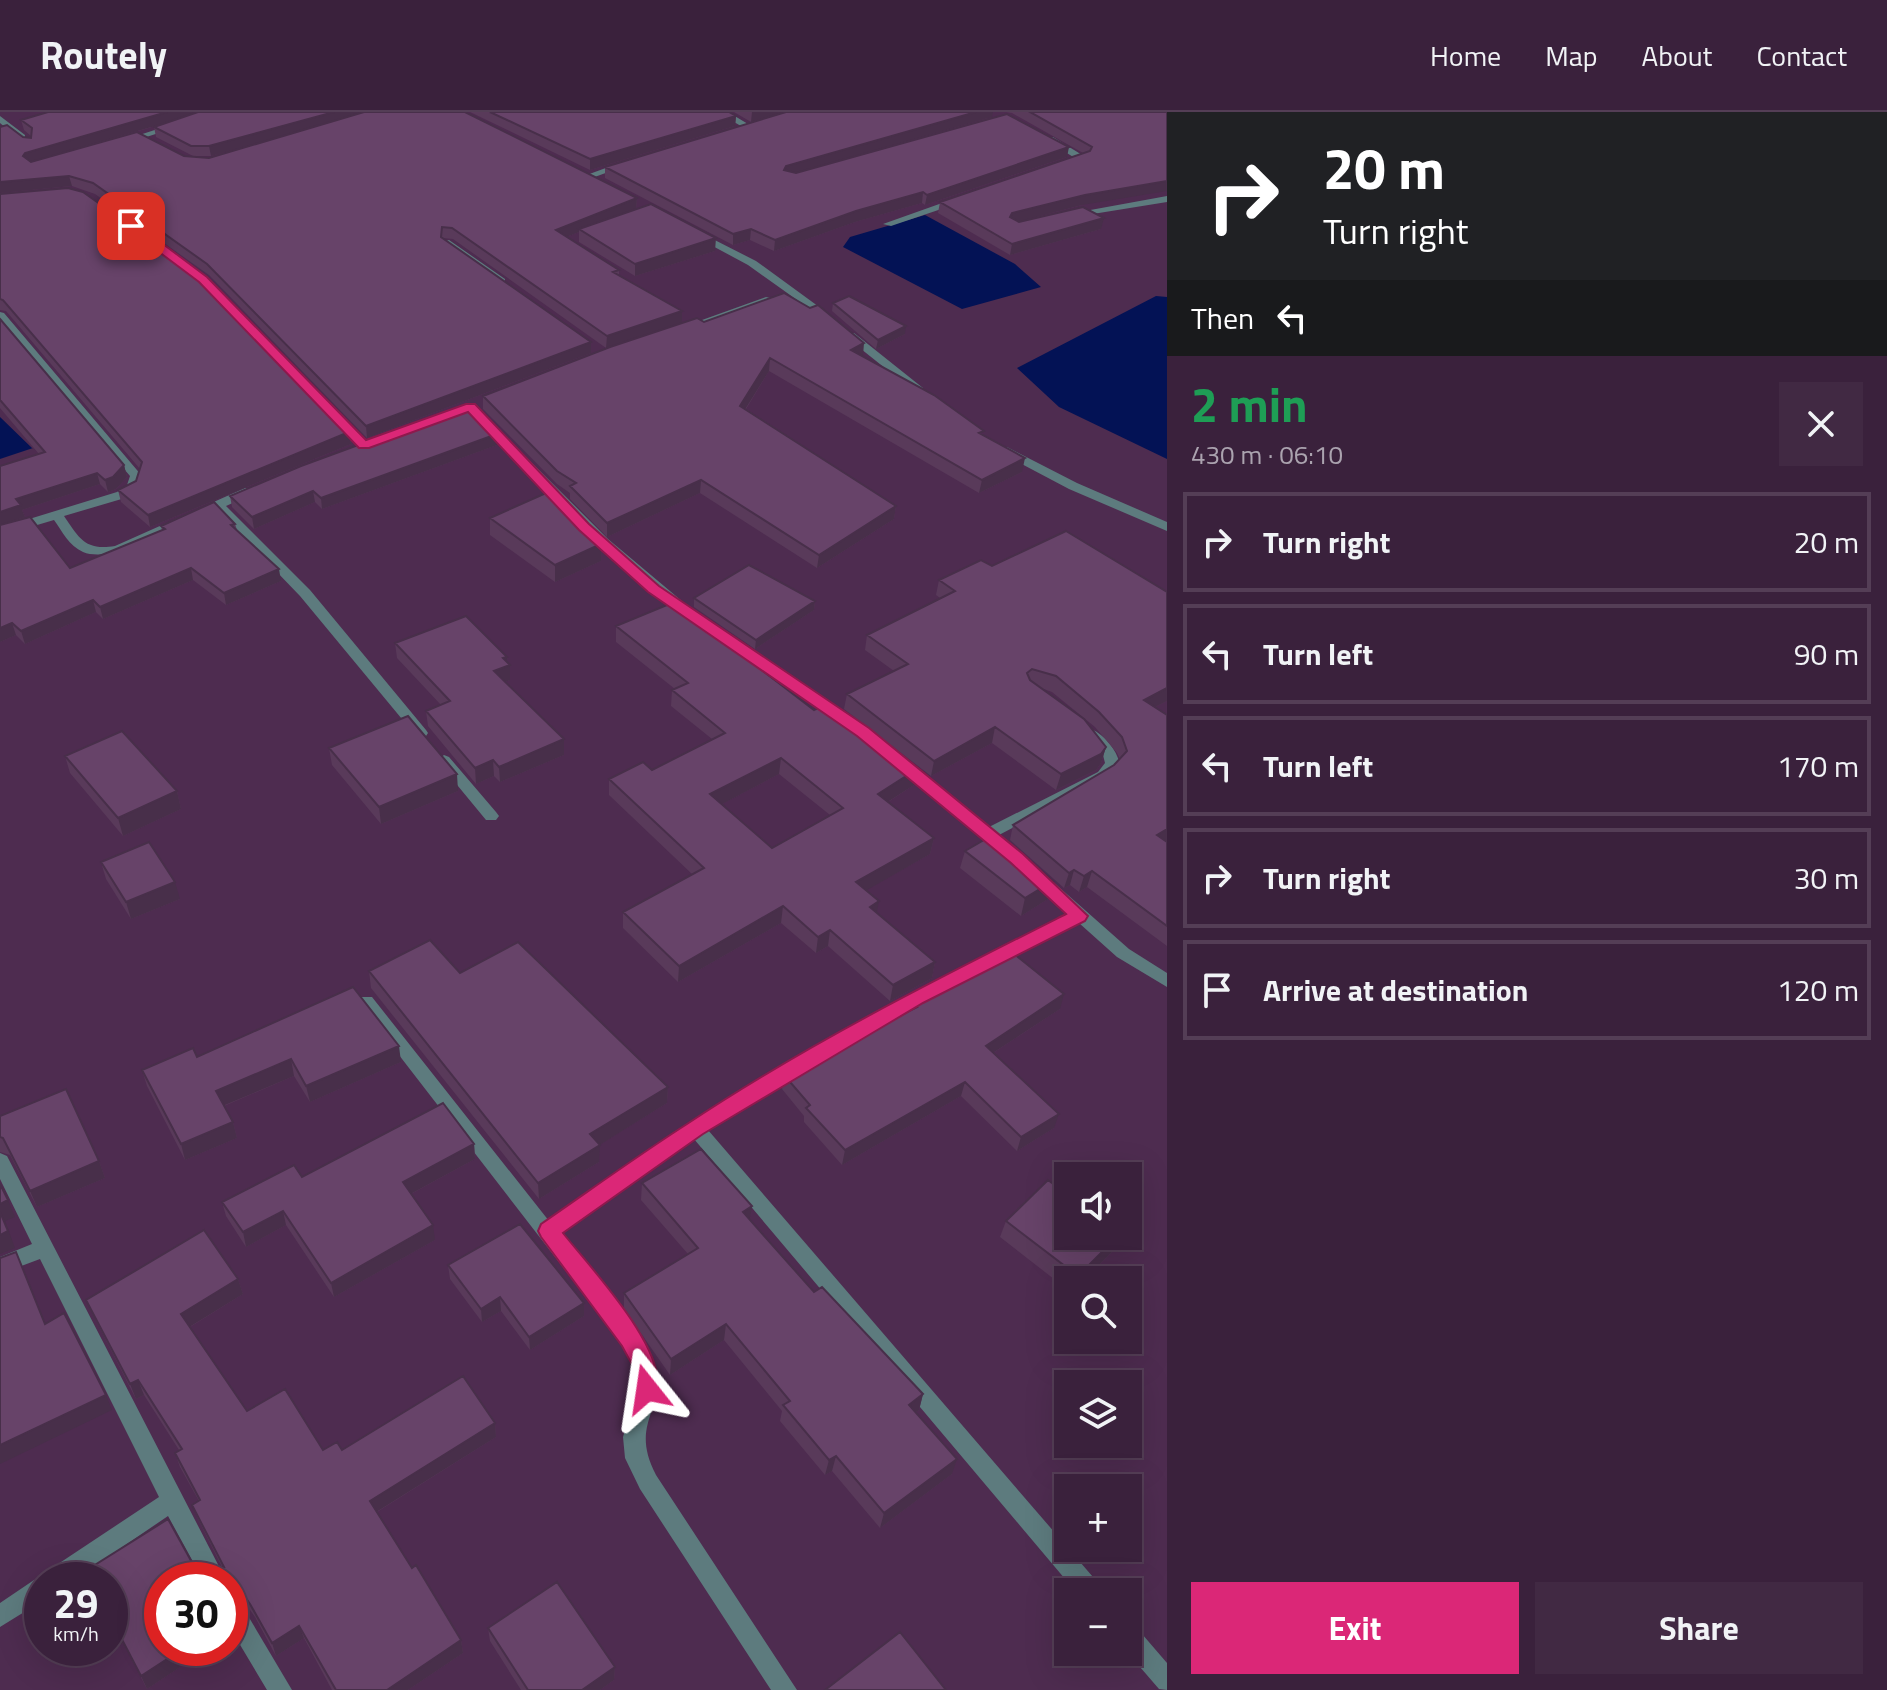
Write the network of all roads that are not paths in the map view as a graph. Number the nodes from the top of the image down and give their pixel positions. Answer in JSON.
{"nodes":[{"id":1,"x":721,"y":112,"type":"edge"},
{"id":2,"x":0,"y":119,"type":"edge"},
{"id":3,"x":762,"y":123,"type":"edge"},
{"id":4,"x":183,"y":124,"type":"edge"},
{"id":5,"x":749,"y":127,"type":"junction"},
{"id":6,"x":736,"y":130,"type":"edge"},
{"id":7,"x":1036,"y":132,"type":"edge"},
{"id":8,"x":141,"y":136,"type":"junction"},
{"id":9,"x":30,"y":143,"type":"edge"},
{"id":10,"x":117,"y":143,"type":"edge"},
{"id":11,"x":153,"y":143,"type":"edge"},
{"id":12,"x":640,"y":159,"type":"edge"},
{"id":13,"x":1060,"y":166,"type":"edge"},
{"id":14,"x":575,"y":169,"type":"edge"},
{"id":15,"x":589,"y":176,"type":"junction"},
{"id":16,"x":601,"y":183,"type":"edge"},
{"id":17,"x":974,"y":195,"type":"edge"},
{"id":18,"x":90,"y":198,"type":"edge"},
{"id":19,"x":1167,"y":199,"type":"edge"},
{"id":20,"x":1056,"y":217,"type":"edge"},
{"id":21,"x":888,"y":224,"type":"dead end"},
{"id":22,"x":688,"y":230,"type":"edge"},
{"id":23,"x":447,"y":243,"type":"edge"},
{"id":24,"x":508,"y":287,"type":"edge"},
{"id":25,"x":795,"y":291,"type":"junction"},
{"id":26,"x":0,"y":315,"type":"edge"},
{"id":27,"x":685,"y":315,"type":"dead end"},
{"id":28,"x":698,"y":323,"type":"junction"},
{"id":29,"x":663,"y":336,"type":"edge"},
{"id":30,"x":928,"y":397,"type":"edge"},
{"id":31,"x":430,"y":421,"type":"edge"},
{"id":32,"x":993,"y":444,"type":"edge"},
{"id":33,"x":364,"y":446,"type":"edge"},
{"id":34,"x":258,"y":488,"type":"edge"},
{"id":35,"x":218,"y":504,"type":"junction"},
{"id":36,"x":57,"y":515,"type":"junction"},
{"id":37,"x":1167,"y":527,"type":"edge"},
{"id":38,"x":0,"y":532,"type":"edge"},
{"id":39,"x":704,"y":625,"type":"edge"},
{"id":40,"x":717,"y":634,"type":"edge"},
{"id":41,"x":851,"y":723,"type":"edge"},
{"id":42,"x":1077,"y":724,"type":"edge"},
{"id":43,"x":888,"y":752,"type":"edge"},
{"id":44,"x":491,"y":816,"type":"dead end"},
{"id":45,"x":988,"y":834,"type":"junction"},
{"id":46,"x":1079,"y":916,"type":"junction"},
{"id":47,"x":970,"y":970,"type":"edge"},
{"id":48,"x":1167,"y":981,"type":"edge"},
{"id":49,"x":943,"y":984,"type":"edge"},
{"id":50,"x":366,"y":1002,"type":"edge"},
{"id":51,"x":696,"y":1128,"type":"junction"},
{"id":52,"x":0,"y":1161,"type":"edge"},
{"id":53,"x":549,"y":1231,"type":"junction"},
{"id":54,"x":44,"y":1248,"type":"junction"},
{"id":55,"x":0,"y":1266,"type":"edge"},
{"id":56,"x":172,"y":1501,"type":"junction"},
{"id":57,"x":81,"y":1562,"type":"edge"},
{"id":58,"x":205,"y":1562,"type":"edge"},
{"id":59,"x":1079,"y":1578,"type":"edge"},
{"id":60,"x":24,"y":1600,"type":"edge"},
{"id":61,"x":0,"y":1616,"type":"edge"},
{"id":62,"x":248,"y":1637,"type":"edge"},
{"id":63,"x":1142,"y":1652,"type":"edge"},
{"id":64,"x":1167,"y":1681,"type":"edge"},
{"id":65,"x":280,"y":1690,"type":"edge"},
{"id":66,"x":785,"y":1690,"type":"edge"}],
"edges":[{"from":1,"to":5,"type":"street"},
{"from":2,"to":9,"type":"street"},
{"from":3,"to":5,"type":"street"},
{"from":4,"to":8,"type":"street"},
{"from":5,"to":6,"type":"street"},
{"from":7,"to":13,"type":"street"},
{"from":8,"to":10,"type":"street"},
{"from":8,"to":11,"type":"street"},
{"from":12,"to":15,"type":"street"},
{"from":14,"to":15,"type":"street"},
{"from":15,"to":16,"type":"street"},
{"from":17,"to":21,"type":"street"},
{"from":18,"to":33,"type":"street"},
{"from":19,"to":20,"type":"street"},
{"from":22,"to":25,"type":"street"},
{"from":23,"to":24,"type":"street"},
{"from":25,"to":28,"type":"street"},
{"from":25,"to":30,"type":"street"},
{"from":26,"to":36,"type":"street"},
{"from":27,"to":28,"type":"street"},
{"from":28,"to":29,"type":"street"},
{"from":31,"to":39,"type":"street"},
{"from":32,"to":37,"type":"street"},
{"from":34,"to":35,"type":"street"},
{"from":35,"to":36,"type":"street"},
{"from":35,"to":44,"type":"street"},
{"from":36,"to":38,"type":"street"},
{"from":40,"to":41,"type":"street"},
{"from":42,"to":45,"type":"street"},
{"from":43,"to":45,"type":"street"},
{"from":45,"to":46,"type":"street"},
{"from":46,"to":47,"type":"street"},
{"from":46,"to":48,"type":"street"},
{"from":49,"to":51,"type":"street"},
{"from":50,"to":53,"type":"street"},
{"from":51,"to":53,"type":"street"},
{"from":51,"to":59,"type":"street"},
{"from":52,"to":54,"type":"street"},
{"from":53,"to":66,"type":"street"},
{"from":54,"to":55,"type":"street"},
{"from":54,"to":56,"type":"street"},
{"from":56,"to":57,"type":"street"},
{"from":56,"to":58,"type":"street"},
{"from":60,"to":61,"type":"street"},
{"from":62,"to":65,"type":"street"},
{"from":63,"to":64,"type":"street"}]}
